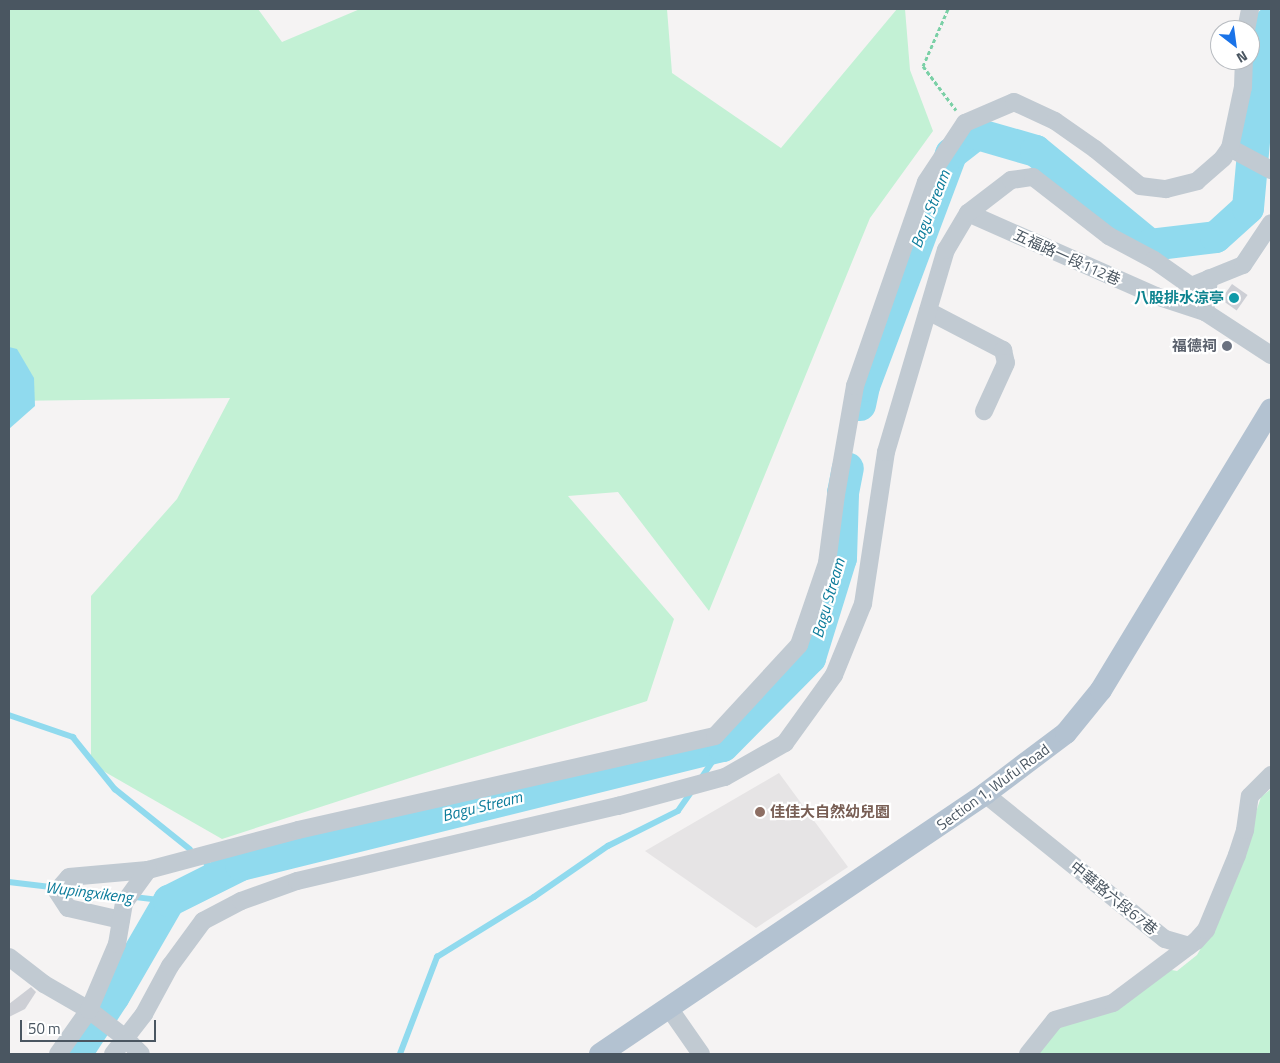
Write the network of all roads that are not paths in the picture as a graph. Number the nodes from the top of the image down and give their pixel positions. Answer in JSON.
{"nodes":[{"id":1,"x":1244,"y":70,"type":"edge"},
{"id":2,"x":1230,"y":148,"type":"junction"},
{"id":3,"x":1271,"y":170,"type":"edge"},
{"id":4,"x":968,"y":213,"type":"junction"},
{"id":5,"x":1271,"y":223,"type":"edge"},
{"id":6,"x":1209,"y":278,"type":"junction"},
{"id":7,"x":928,"y":311,"type":"junction"},
{"id":8,"x":1205,"y":312,"type":"junction"},
{"id":9,"x":1271,"y":355,"type":"edge"},
{"id":10,"x":1271,"y":409,"type":"edge"},
{"id":11,"x":984,"y":412,"type":"dead end"},
{"id":12,"x":1271,"y":775,"type":"edge"},
{"id":13,"x":985,"y":794,"type":"junction"},
{"id":14,"x":148,"y":870,"type":"junction"},
{"id":15,"x":122,"y":920,"type":"junction"},
{"id":16,"x":1189,"y":946,"type":"junction"},
{"id":17,"x":9,"y":957,"type":"edge"},
{"id":18,"x":669,"y":1008,"type":"junction"},
{"id":19,"x":89,"y":1010,"type":"junction"},
{"id":20,"x":124,"y":1037,"type":"junction"},
{"id":21,"x":58,"y":1054,"type":"edge"},
{"id":22,"x":113,"y":1054,"type":"edge"},
{"id":23,"x":141,"y":1054,"type":"edge"},
{"id":24,"x":600,"y":1054,"type":"edge"},
{"id":25,"x":701,"y":1054,"type":"edge"},
{"id":26,"x":1028,"y":1054,"type":"edge"}],
"edges":[{"from":1,"to":2,"type":"lane"},
{"from":2,"to":3,"type":"lane"},
{"from":2,"to":14,"type":"lane"},
{"from":4,"to":6,"type":"lane"},
{"from":4,"to":7,"type":"lane"},
{"from":4,"to":8,"type":"lane","name":"五福路一段112巷"},
{"from":5,"to":6,"type":"lane"},
{"from":6,"to":8,"type":"lane"},
{"from":7,"to":11,"type":"lane"},
{"from":7,"to":20,"type":"lane"},
{"from":8,"to":9,"type":"lane","name":"五福路一段112巷"},
{"from":10,"to":13,"type":"main road","name":"Section 1, Wufu Road"},
{"from":12,"to":16,"type":"lane"},
{"from":13,"to":16,"type":"lane","name":"中華路六段67巷"},
{"from":13,"to":18,"type":"main road","name":"Section 1, Wufu Road"},
{"from":14,"to":15,"type":"lane"},
{"from":14,"to":15,"type":"lane"},
{"from":15,"to":19,"type":"lane"},
{"from":16,"to":26,"type":"lane"},
{"from":17,"to":19,"type":"lane"},
{"from":18,"to":24,"type":"main road","name":"Section 1, Wufu Road"},
{"from":18,"to":25,"type":"lane"},
{"from":19,"to":20,"type":"lane"},
{"from":19,"to":21,"type":"lane"},
{"from":20,"to":22,"type":"lane"},
{"from":20,"to":23,"type":"lane"}]}
